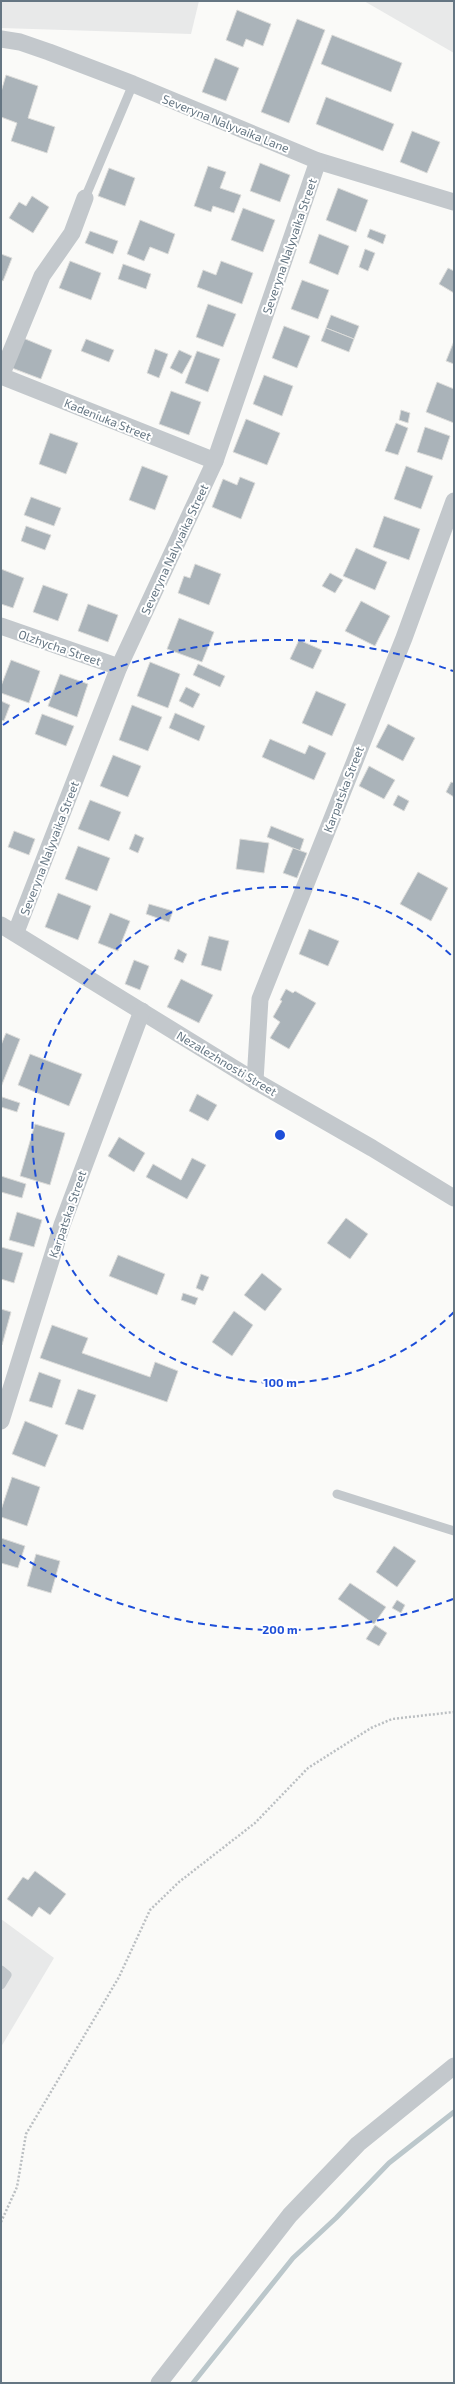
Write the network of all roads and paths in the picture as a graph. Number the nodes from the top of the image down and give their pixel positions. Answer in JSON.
{"nodes":[{"id":1,"x":1,"y":39,"type":"edge"},
{"id":2,"x":133,"y":84,"type":"junction"},
{"id":3,"x":318,"y":161,"type":"junction"},
{"id":4,"x":85,"y":198,"type":"joint"},
{"id":5,"x":454,"y":202,"type":"edge"},
{"id":6,"x":1,"y":376,"type":"edge"},
{"id":7,"x":215,"y":461,"type":"junction"},
{"id":8,"x":454,"y":501,"type":"edge"},
{"id":9,"x":1,"y":626,"type":"edge"},
{"id":10,"x":119,"y":667,"type":"junction"},
{"id":11,"x":8,"y":928,"type":"edge"},
{"id":12,"x":142,"y":1011,"type":"junction"},
{"id":13,"x":255,"y":1081,"type":"junction"},
{"id":14,"x":454,"y":1198,"type":"edge"},
{"id":15,"x":2,"y":1414,"type":"edge"},
{"id":16,"x":337,"y":1494,"type":"dead end"},
{"id":17,"x":454,"y":1531,"type":"edge"},
{"id":18,"x":454,"y":1712,"type":"edge"},
{"id":19,"x":1,"y":1970,"type":"edge"},
{"id":20,"x":1,"y":1985,"type":"edge"},
{"id":21,"x":454,"y":2066,"type":"edge"},
{"id":22,"x":1,"y":2222,"type":"edge"},
{"id":23,"x":159,"y":2383,"type":"edge"}],
"edges":[{"from":1,"to":2,"type":"street","name":"Severyna Nalyvaika Lane"},
{"from":2,"to":3,"type":"street","name":"Severyna Nalyvaika Lane"},
{"from":2,"to":4,"type":"lane"},
{"from":3,"to":5,"type":"street","name":"Severyna Nalyvaika Lane"},
{"from":3,"to":7,"type":"street","name":"Severyna Nalyvaika Street"},
{"from":4,"to":6,"type":"street","name":"Kadeniuka Street"},
{"from":6,"to":7,"type":"street","name":"Kadeniuka Street"},
{"from":7,"to":10,"type":"street","name":"Severyna Nalyvaika Street"},
{"from":8,"to":13,"type":"street","name":"Karpatska Street"},
{"from":9,"to":10,"type":"street","name":"Olzhycha Street"},
{"from":10,"to":11,"type":"street","name":"Severyna Nalyvaika Street"},
{"from":11,"to":12,"type":"street","name":"Nezalezhnosti Street"},
{"from":12,"to":13,"type":"street","name":"Nezalezhnosti Street"},
{"from":12,"to":15,"type":"street","name":"Karpatska Street"},
{"from":13,"to":14,"type":"street","name":"Nezalezhnosti Street"},
{"from":16,"to":17,"type":"lane"},
{"from":18,"to":22,"type":"path"},
{"from":19,"to":20,"type":"lane"},
{"from":21,"to":23,"type":"street"}]}
